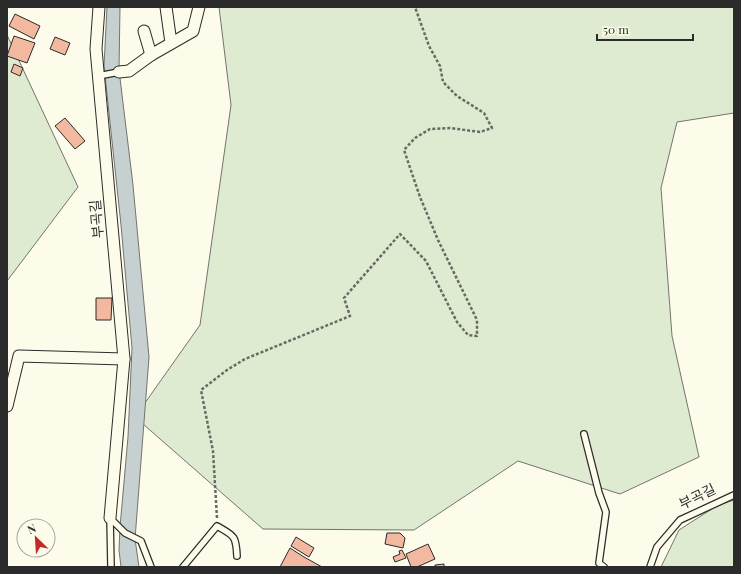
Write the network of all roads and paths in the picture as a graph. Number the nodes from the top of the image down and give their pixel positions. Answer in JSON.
{"nodes":[{"id":1,"x":99,"y":7,"type":"edge"},
{"id":2,"x":166,"y":7,"type":"edge"},
{"id":3,"x":200,"y":7,"type":"edge"},
{"id":4,"x":415,"y":7,"type":"edge"},
{"id":5,"x":144,"y":31,"type":"dead end"},
{"id":6,"x":171,"y":43,"type":"junction"},
{"id":7,"x":151,"y":55,"type":"junction"},
{"id":8,"x":119,"y":72,"type":"joint"},
{"id":9,"x":102,"y":76,"type":"junction"},
{"id":10,"x":124,"y":359,"type":"junction"},
{"id":11,"x":7,"y":406,"type":"edge"},
{"id":12,"x":584,"y":434,"type":"dead end"},
{"id":13,"x":734,"y":495,"type":"edge"},
{"id":14,"x":110,"y":518,"type":"junction"},
{"id":15,"x":217,"y":526,"type":"junction"},
{"id":16,"x":237,"y":556,"type":"dead end"},
{"id":17,"x":111,"y":567,"type":"edge"},
{"id":18,"x":152,"y":567,"type":"edge"},
{"id":19,"x":183,"y":567,"type":"edge"},
{"id":20,"x":604,"y":567,"type":"edge"},
{"id":21,"x":650,"y":567,"type":"edge"}],
"edges":[{"from":1,"to":9,"type":"street","name":"부곡길"},
{"from":2,"to":6,"type":"street"},
{"from":3,"to":6,"type":"street"},
{"from":4,"to":15,"type":"path"},
{"from":5,"to":7,"type":"street"},
{"from":6,"to":7,"type":"street"},
{"from":7,"to":8,"type":"street"},
{"from":8,"to":9,"type":"lane"},
{"from":9,"to":10,"type":"street","name":"부곡길"},
{"from":10,"to":11,"type":"street"},
{"from":10,"to":14,"type":"street","name":"부곡길"},
{"from":12,"to":20,"type":"lane"},
{"from":13,"to":21,"type":"lane","name":"부곡길"},
{"from":14,"to":17,"type":"lane"},
{"from":14,"to":18,"type":"lane"},
{"from":15,"to":16,"type":"lane"},
{"from":15,"to":19,"type":"lane"}]}
